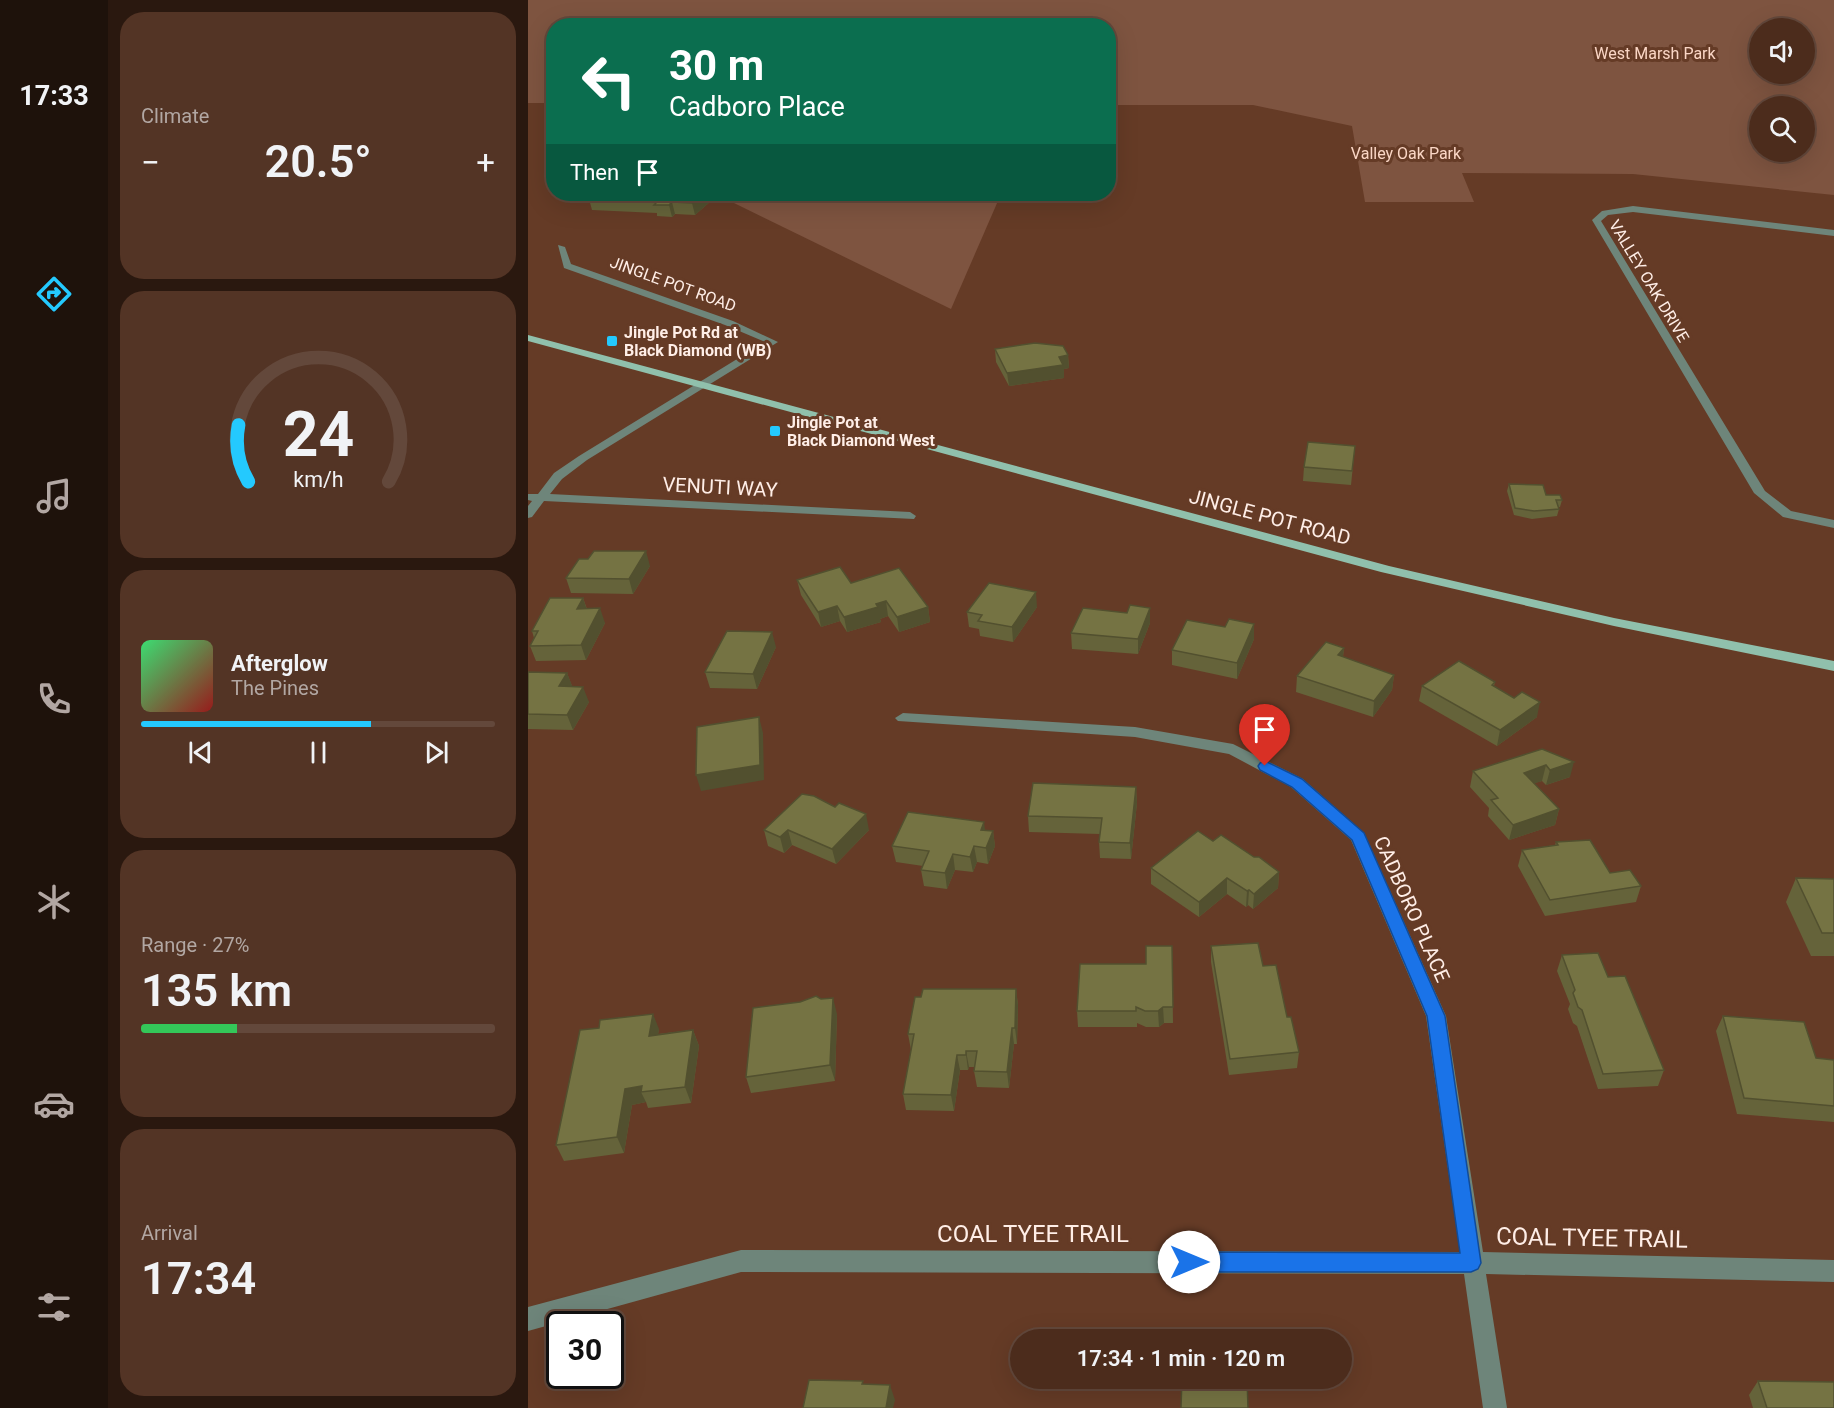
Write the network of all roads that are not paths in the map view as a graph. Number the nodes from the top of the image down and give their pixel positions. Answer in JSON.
{"nodes":[{"id":1,"x":1832,"y":234,"type":"edge"},
{"id":2,"x":561,"y":247,"type":"dead end"},
{"id":3,"x":528,"y":339,"type":"edge"},
{"id":4,"x":701,"y":385,"type":"junction"},
{"id":5,"x":534,"y":497,"type":"edge"},
{"id":6,"x":528,"y":514,"type":"edge"},
{"id":7,"x":910,"y":516,"type":"dead end"},
{"id":8,"x":1834,"y":524,"type":"edge"},
{"id":9,"x":1834,"y":666,"type":"edge"},
{"id":10,"x":903,"y":718,"type":"dead end"},
{"id":11,"x":1471,"y":1263,"type":"junction"},
{"id":12,"x":1834,"y":1271,"type":"edge"},
{"id":13,"x":528,"y":1319,"type":"edge"},
{"id":14,"x":1495,"y":1408,"type":"edge"}],
"edges":[{"from":1,"to":8,"type":"street","name":"VALLEY OAK DRIVE"},
{"from":2,"to":4,"type":"street","name":"JINGLE POT ROAD"},
{"from":3,"to":4,"type":"main road","name":"JINGLE POT ROAD"},
{"from":4,"to":5,"type":"street"},
{"from":4,"to":9,"type":"main road","name":"JINGLE POT ROAD"},
{"from":5,"to":6,"type":"street"},
{"from":5,"to":7,"type":"street","name":"VENUTI WAY"},
{"from":10,"to":11,"type":"street","name":"CADBORO PLACE"},
{"from":11,"to":12,"type":"street","name":"COAL TYEE TRAIL"},
{"from":11,"to":13,"type":"street","name":"COAL TYEE TRAIL"},
{"from":11,"to":14,"type":"street","name":"CADBORO PLACE"}]}
